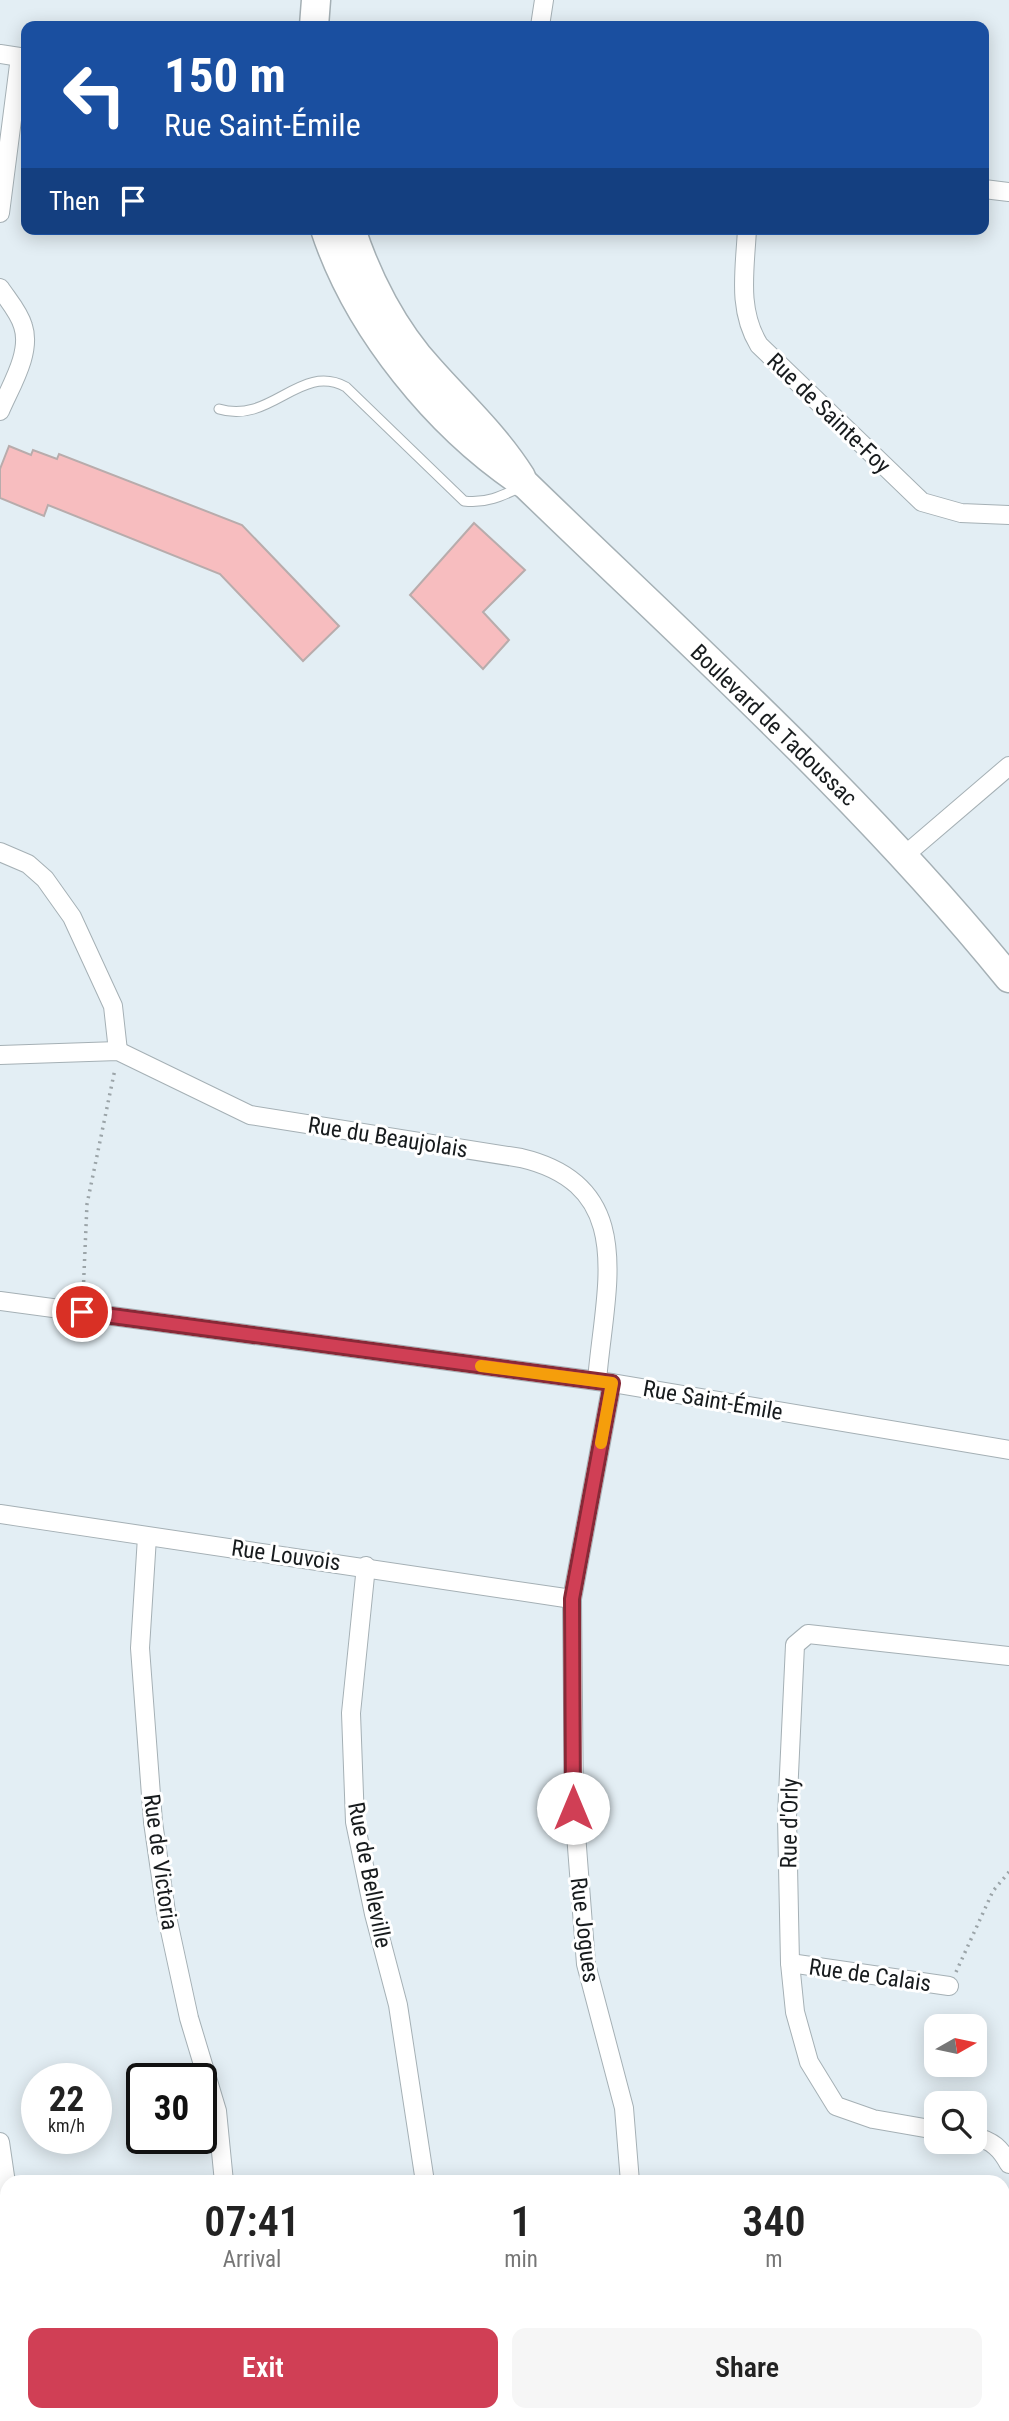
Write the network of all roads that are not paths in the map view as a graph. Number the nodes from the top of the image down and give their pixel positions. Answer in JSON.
{"nodes":[{"id":1,"x":316,"y":0,"type":"edge"},
{"id":2,"x":544,"y":0,"type":"edge"},
{"id":3,"x":314,"y":21,"type":"edge"},
{"id":4,"x":541,"y":21,"type":"edge"},
{"id":5,"x":0,"y":54,"type":"edge"},
{"id":6,"x":21,"y":57,"type":"edge"},
{"id":7,"x":21,"y":71,"type":"edge"},
{"id":8,"x":989,"y":190,"type":"edge"},
{"id":9,"x":1009,"y":192,"type":"edge"},
{"id":10,"x":0,"y":214,"type":"edge"},
{"id":11,"x":328,"y":235,"type":"edge"},
{"id":12,"x":353,"y":235,"type":"edge"},
{"id":13,"x":747,"y":235,"type":"edge"},
{"id":14,"x":0,"y":288,"type":"edge"},
{"id":15,"x":219,"y":409,"type":"dead end"},
{"id":16,"x":0,"y":411,"type":"edge"},
{"id":17,"x":526,"y":485,"type":"junction"},
{"id":18,"x":1009,"y":515,"type":"edge"},
{"id":19,"x":1009,"y":766,"type":"edge"},
{"id":20,"x":0,"y":852,"type":"edge"},
{"id":21,"x":905,"y":855,"type":"junction"},
{"id":22,"x":1009,"y":978,"type":"edge"},
{"id":23,"x":118,"y":1051,"type":"junction"},
{"id":24,"x":0,"y":1055,"type":"edge"},
{"id":25,"x":0,"y":1301,"type":"edge"},
{"id":26,"x":604,"y":1382,"type":"junction"},
{"id":27,"x":1009,"y":1450,"type":"edge"},
{"id":28,"x":0,"y":1514,"type":"edge"},
{"id":29,"x":147,"y":1537,"type":"junction"},
{"id":30,"x":366,"y":1566,"type":"junction"},
{"id":31,"x":572,"y":1599,"type":"junction"},
{"id":32,"x":1009,"y":1656,"type":"edge"},
{"id":33,"x":790,"y":1963,"type":"junction"},
{"id":34,"x":949,"y":1986,"type":"road end"},
{"id":35,"x":924,"y":2128,"type":"edge"},
{"id":36,"x":987,"y":2140,"type":"edge"},
{"id":37,"x":0,"y":2142,"type":"edge"},
{"id":38,"x":1009,"y":2164,"type":"edge"},
{"id":39,"x":5,"y":2175,"type":"edge"},
{"id":40,"x":223,"y":2175,"type":"edge"},
{"id":41,"x":424,"y":2175,"type":"edge"},
{"id":42,"x":629,"y":2175,"type":"edge"}],
"edges":[{"from":1,"to":3,"type":"main road"},
{"from":2,"to":4,"type":"street"},
{"from":5,"to":6,"type":"street"},
{"from":7,"to":10,"type":"street"},
{"from":8,"to":9,"type":"street"},
{"from":11,"to":17,"type":"main road","name":"Boulevard de Tadoussac"},
{"from":12,"to":17,"type":"main road","name":"Boulevard de Tadoussac"},
{"from":13,"to":18,"type":"street","name":"Rue de Sainte-Foy"},
{"from":14,"to":16,"type":"street"},
{"from":15,"to":17,"type":"lane"},
{"from":17,"to":21,"type":"main road","name":"Boulevard de Tadoussac"},
{"from":19,"to":21,"type":"street"},
{"from":20,"to":23,"type":"street"},
{"from":21,"to":22,"type":"main road","name":"Boulevard de Tadoussac"},
{"from":23,"to":24,"type":"street","name":"Rue du Beaujolais"},
{"from":23,"to":26,"type":"street","name":"Rue du Beaujolais"},
{"from":25,"to":26,"type":"street","name":"Rue Saint-Émile"},
{"from":26,"to":27,"type":"street","name":"Rue Saint-Émile"},
{"from":26,"to":31,"type":"street","name":"Rue Jogues"},
{"from":28,"to":29,"type":"street","name":"Rue Louvois"},
{"from":29,"to":30,"type":"street","name":"Rue Louvois"},
{"from":29,"to":40,"type":"street","name":"Rue de Victoria"},
{"from":30,"to":31,"type":"street","name":"Rue Louvois"},
{"from":30,"to":41,"type":"street","name":"Rue de Belleville"},
{"from":31,"to":42,"type":"street","name":"Rue Jogues"},
{"from":32,"to":33,"type":"street","name":"Rue d'Orly"},
{"from":33,"to":34,"type":"street","name":"Rue de Calais"},
{"from":33,"to":35,"type":"street","name":"Rue d'Orly"},
{"from":36,"to":38,"type":"street"},
{"from":37,"to":39,"type":"street"}]}
